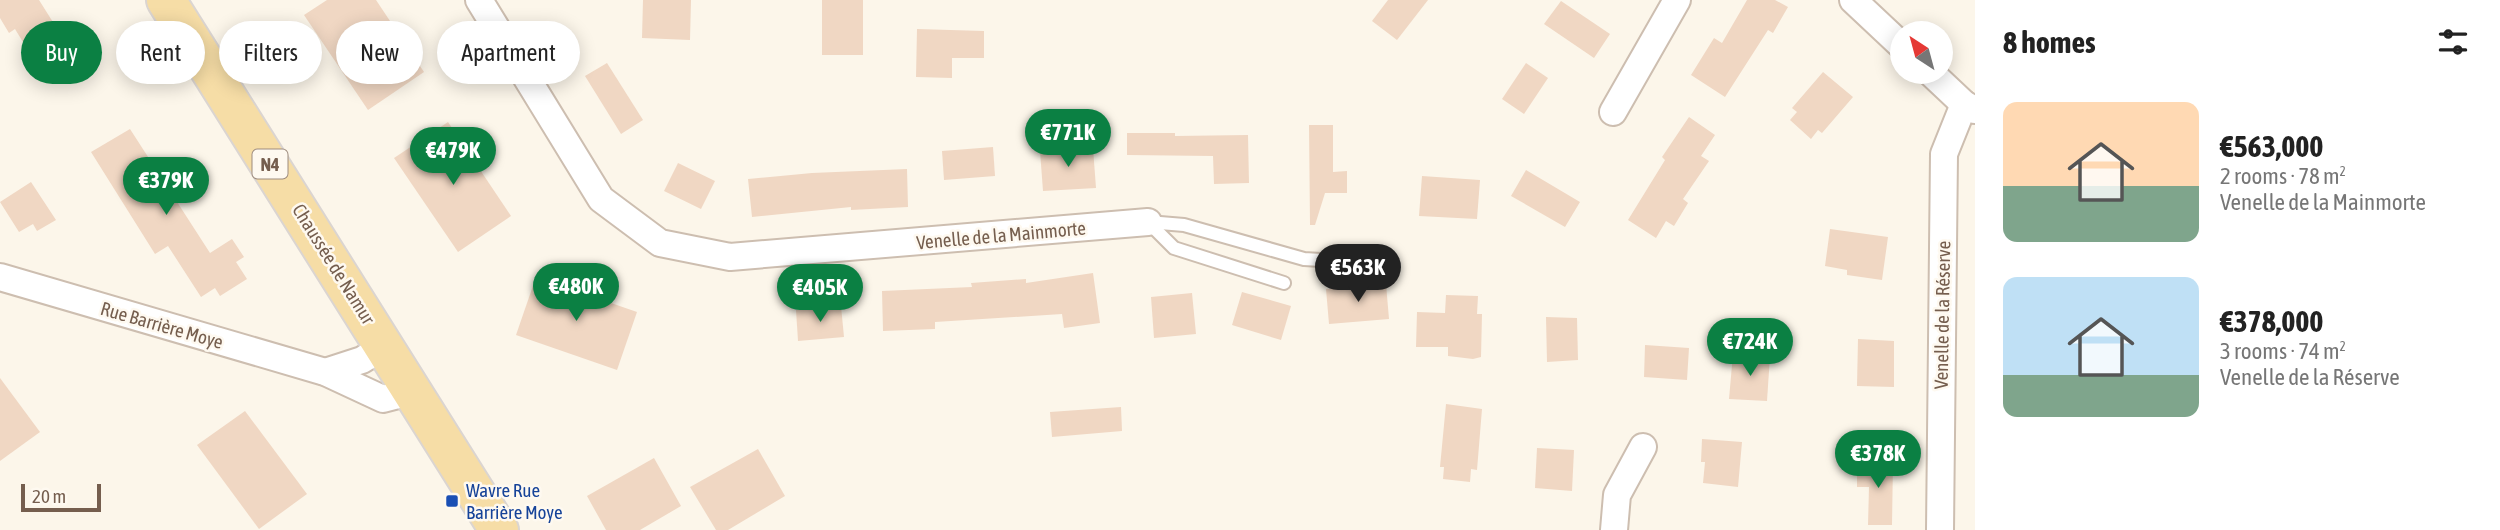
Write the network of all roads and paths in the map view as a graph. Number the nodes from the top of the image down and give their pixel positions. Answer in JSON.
{"nodes":[{"id":1,"x":166,"y":0,"type":"edge"},
{"id":2,"x":479,"y":0,"type":"edge"},
{"id":3,"x":1677,"y":0,"type":"edge"},
{"id":4,"x":1853,"y":0,"type":"edge"},
{"id":5,"x":1890,"y":35,"type":"edge"},
{"id":6,"x":1943,"y":84,"type":"edge"},
{"id":7,"x":1969,"y":107,"type":"edge"},
{"id":8,"x":1614,"y":112,"type":"dead end"},
{"id":9,"x":1148,"y":222,"type":"junction"},
{"id":10,"x":1389,"y":264,"type":"dead end"},
{"id":11,"x":0,"y":277,"type":"edge"},
{"id":12,"x":1284,"y":283,"type":"dead end"},
{"id":13,"x":385,"y":346,"type":"junction"},
{"id":14,"x":325,"y":372,"type":"junction"},
{"id":15,"x":414,"y":391,"type":"junction"},
{"id":16,"x":1643,"y":447,"type":"dead end"},
{"id":17,"x":499,"y":530,"type":"edge"},
{"id":18,"x":1614,"y":530,"type":"edge"},
{"id":19,"x":1940,"y":530,"type":"edge"}],
"edges":[{"from":1,"to":13,"type":"main road","name":"Chaussée de Namur","number":"N4"},
{"from":2,"to":9,"type":"street","name":"Venelle de la Mainmorte"},
{"from":3,"to":8,"type":"street"},
{"from":4,"to":5,"type":"street"},
{"from":6,"to":7,"type":"street"},
{"from":7,"to":19,"type":"street","name":"Venelle de la Réserve"},
{"from":9,"to":10,"type":"lane"},
{"from":9,"to":12,"type":"lane"},
{"from":11,"to":14,"type":"street","name":"Rue Barrière Moye"},
{"from":13,"to":14,"type":"street"},
{"from":13,"to":15,"type":"main road","name":"Chaussée de Namur","number":"N4"},
{"from":14,"to":15,"type":"street","name":"Rue Barrière Moye"},
{"from":15,"to":17,"type":"main road","name":"Chaussée de Namur","number":"N4"},
{"from":16,"to":18,"type":"street"}]}
